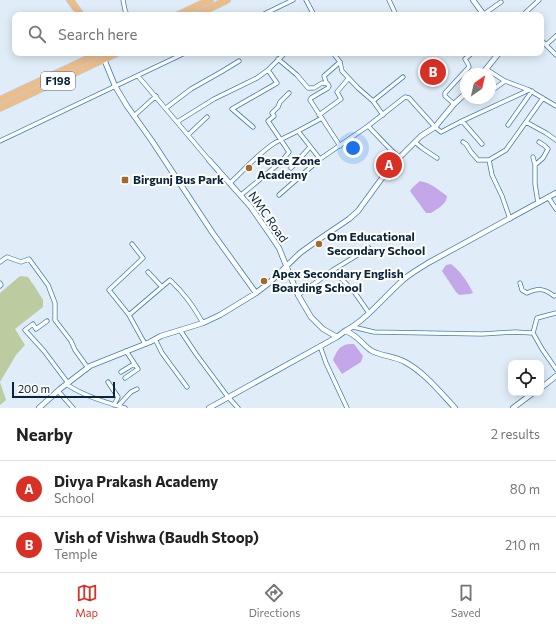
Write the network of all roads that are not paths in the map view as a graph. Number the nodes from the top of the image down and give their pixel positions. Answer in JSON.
{"nodes":[{"id":1,"x":70,"y":0,"type":"edge"},
{"id":2,"x":123,"y":0,"type":"edge"},
{"id":3,"x":210,"y":0,"type":"edge"},
{"id":4,"x":227,"y":0,"type":"edge"},
{"id":5,"x":293,"y":0,"type":"edge"},
{"id":6,"x":306,"y":0,"type":"edge"},
{"id":7,"x":389,"y":0,"type":"edge"},
{"id":8,"x":473,"y":0,"type":"edge"},
{"id":9,"x":539,"y":0,"type":"edge"},
{"id":10,"x":501,"y":2,"type":"dead end"},
{"id":11,"x":79,"y":12,"type":"edge"},
{"id":12,"x":126,"y":12,"type":"edge"},
{"id":13,"x":184,"y":12,"type":"edge"},
{"id":14,"x":202,"y":12,"type":"edge"},
{"id":15,"x":268,"y":12,"type":"edge"},
{"id":16,"x":312,"y":12,"type":"edge"},
{"id":17,"x":395,"y":12,"type":"edge"},
{"id":18,"x":482,"y":12,"type":"edge"},
{"id":19,"x":488,"y":12,"type":"edge"},
{"id":20,"x":526,"y":12,"type":"edge"},
{"id":21,"x":556,"y":36,"type":"edge"},
{"id":22,"x":546,"y":45,"type":"joint"},
{"id":23,"x":556,"y":55,"type":"edge"},
{"id":24,"x":94,"y":56,"type":"edge"},
{"id":25,"x":102,"y":56,"type":"edge"},
{"id":26,"x":110,"y":56,"type":"edge"},
{"id":27,"x":179,"y":56,"type":"edge"},
{"id":28,"x":282,"y":56,"type":"edge"},
{"id":29,"x":335,"y":56,"type":"edge"},
{"id":30,"x":468,"y":56,"type":"edge"},
{"id":31,"x":497,"y":56,"type":"edge"},
{"id":32,"x":104,"y":59,"type":"junction"},
{"id":33,"x":278,"y":59,"type":"junction"},
{"id":34,"x":239,"y":61,"type":"dead end"},
{"id":35,"x":340,"y":62,"type":"junction"},
{"id":36,"x":487,"y":68,"type":"edge"},
{"id":37,"x":268,"y":70,"type":"junction"},
{"id":38,"x":138,"y":76,"type":"junction"},
{"id":39,"x":496,"y":76,"type":"edge"},
{"id":40,"x":403,"y":77,"type":"dead end"},
{"id":41,"x":348,"y":79,"type":"junction"},
{"id":42,"x":505,"y":82,"type":"junction"},
{"id":43,"x":328,"y":84,"type":"junction"},
{"id":44,"x":115,"y":86,"type":"junction"},
{"id":45,"x":496,"y":88,"type":"edge"},
{"id":46,"x":530,"y":90,"type":"junction"},
{"id":47,"x":289,"y":94,"type":"dead end"},
{"id":48,"x":156,"y":96,"type":"junction"},
{"id":49,"x":460,"y":98,"type":"edge"},
{"id":50,"x":543,"y":98,"type":"junction"},
{"id":51,"x":0,"y":100,"type":"edge"},
{"id":52,"x":373,"y":101,"type":"junction"},
{"id":53,"x":454,"y":104,"type":"junction"},
{"id":54,"x":556,"y":106,"type":"edge"},
{"id":55,"x":0,"y":108,"type":"edge"},
{"id":56,"x":166,"y":108,"type":"junction"},
{"id":57,"x":319,"y":115,"type":"junction"},
{"id":58,"x":383,"y":115,"type":"junction"},
{"id":59,"x":134,"y":116,"type":"junction"},
{"id":60,"x":207,"y":117,"type":"dead end"},
{"id":61,"x":322,"y":118,"type":"junction"},
{"id":62,"x":462,"y":121,"type":"junction"},
{"id":63,"x":177,"y":122,"type":"junction"},
{"id":64,"x":526,"y":122,"type":"junction"},
{"id":65,"x":508,"y":125,"type":"dead end"},
{"id":66,"x":368,"y":126,"type":"junction"},
{"id":67,"x":253,"y":127,"type":"dead end"},
{"id":68,"x":435,"y":127,"type":"junction"},
{"id":69,"x":298,"y":131,"type":"junction"},
{"id":70,"x":188,"y":135,"type":"junction"},
{"id":71,"x":280,"y":140,"type":"junction"},
{"id":72,"x":556,"y":140,"type":"edge"},
{"id":73,"x":0,"y":141,"type":"edge"},
{"id":74,"x":415,"y":142,"type":"junction"},
{"id":75,"x":463,"y":142,"type":"dead end"},
{"id":76,"x":538,"y":142,"type":"dead end"},
{"id":77,"x":482,"y":144,"type":"dead end"},
{"id":78,"x":340,"y":146,"type":"junction"},
{"id":79,"x":310,"y":147,"type":"junction"},
{"id":80,"x":533,"y":156,"type":"dead end"},
{"id":81,"x":400,"y":158,"type":"junction"},
{"id":82,"x":437,"y":158,"type":"dead end"},
{"id":83,"x":209,"y":160,"type":"joint"},
{"id":84,"x":320,"y":160,"type":"junction"},
{"id":85,"x":489,"y":160,"type":"junction"},
{"id":86,"x":535,"y":165,"type":"junction"},
{"id":87,"x":291,"y":168,"type":"dead end"},
{"id":88,"x":230,"y":183,"type":"junction"},
{"id":89,"x":556,"y":193,"type":"edge"},
{"id":90,"x":241,"y":195,"type":"junction"},
{"id":91,"x":279,"y":195,"type":"dead end"},
{"id":92,"x":548,"y":197,"type":"junction"},
{"id":93,"x":538,"y":203,"type":"junction"},
{"id":94,"x":556,"y":209,"type":"edge"},
{"id":95,"x":510,"y":219,"type":"junction"},
{"id":96,"x":132,"y":244,"type":"dead end"},
{"id":97,"x":369,"y":248,"type":"dead end"},
{"id":98,"x":0,"y":262,"type":"edge"},
{"id":99,"x":286,"y":267,"type":"junction"},
{"id":100,"x":334,"y":270,"type":"junction"},
{"id":101,"x":148,"y":272,"type":"dead end"},
{"id":102,"x":520,"y":283,"type":"dead end"},
{"id":103,"x":162,"y":287,"type":"junction"},
{"id":104,"x":256,"y":293,"type":"junction"},
{"id":105,"x":556,"y":294,"type":"edge"},
{"id":106,"x":298,"y":295,"type":"junction"},
{"id":107,"x":369,"y":313,"type":"junction"},
{"id":108,"x":556,"y":313,"type":"edge"},
{"id":109,"x":129,"y":315,"type":"junction"},
{"id":110,"x":47,"y":321,"type":"dead end"},
{"id":111,"x":203,"y":324,"type":"junction"},
{"id":112,"x":353,"y":327,"type":"junction"},
{"id":113,"x":180,"y":330,"type":"junction"},
{"id":114,"x":345,"y":331,"type":"junction"},
{"id":115,"x":534,"y":333,"type":"junction"},
{"id":116,"x":337,"y":337,"type":"junction"},
{"id":117,"x":155,"y":339,"type":"junction"},
{"id":118,"x":145,"y":344,"type":"junction"},
{"id":119,"x":320,"y":346,"type":"junction"},
{"id":120,"x":126,"y":351,"type":"junction"},
{"id":121,"x":134,"y":364,"type":"junction"},
{"id":122,"x":88,"y":368,"type":"junction"},
{"id":123,"x":556,"y":369,"type":"edge"},
{"id":124,"x":121,"y":372,"type":"dead end"},
{"id":125,"x":556,"y":376,"type":"edge"},
{"id":126,"x":125,"y":378,"type":"dead end"},
{"id":127,"x":108,"y":382,"type":"dead end"},
{"id":128,"x":67,"y":383,"type":"junction"},
{"id":129,"x":544,"y":386,"type":"edge"},
{"id":130,"x":128,"y":387,"type":"dead end"},
{"id":131,"x":187,"y":387,"type":"dead end"},
{"id":132,"x":137,"y":389,"type":"dead end"},
{"id":133,"x":58,"y":391,"type":"junction"},
{"id":134,"x":131,"y":392,"type":"junction"},
{"id":135,"x":528,"y":396,"type":"edge"},
{"id":136,"x":228,"y":397,"type":"junction"},
{"id":137,"x":116,"y":405,"type":"junction"},
{"id":138,"x":39,"y":408,"type":"edge"},
{"id":139,"x":73,"y":408,"type":"edge"},
{"id":140,"x":125,"y":408,"type":"edge"},
{"id":141,"x":208,"y":408,"type":"edge"},
{"id":142,"x":238,"y":408,"type":"edge"},
{"id":143,"x":348,"y":408,"type":"edge"},
{"id":144,"x":455,"y":408,"type":"edge"},
{"id":145,"x":513,"y":408,"type":"edge"}],
"edges":[{"from":1,"to":11,"type":"main road"},
{"from":2,"to":12,"type":"street"},
{"from":3,"to":13,"type":"main road"},
{"from":4,"to":14,"type":"main road"},
{"from":5,"to":15,"type":"street"},
{"from":6,"to":16,"type":"street"},
{"from":7,"to":17,"type":"street"},
{"from":8,"to":18,"type":"street"},
{"from":9,"to":20,"type":"street"},
{"from":10,"to":19,"type":"street"},
{"from":21,"to":22,"type":"street"},
{"from":22,"to":23,"type":"street"},
{"from":24,"to":51,"type":"main road","number":"F198"},
{"from":25,"to":32,"type":"main road"},
{"from":26,"to":32,"type":"main road","number":"F198"},
{"from":27,"to":38,"type":"street"},
{"from":28,"to":33,"type":"street"},
{"from":29,"to":35,"type":"street"},
{"from":30,"to":53,"type":"street"},
{"from":31,"to":36,"type":"street"},
{"from":32,"to":44,"type":"street"},
{"from":32,"to":55,"type":"main road","number":"F198"},
{"from":33,"to":37,"type":"street"},
{"from":33,"to":43,"type":"street"},
{"from":34,"to":56,"type":"street"},
{"from":35,"to":41,"type":"street"},
{"from":35,"to":43,"type":"street"},
{"from":37,"to":63,"type":"street"},
{"from":37,"to":67,"type":"street"},
{"from":38,"to":44,"type":"street"},
{"from":38,"to":48,"type":"street","name":"NMC Road"},
{"from":39,"to":42,"type":"street"},
{"from":40,"to":52,"type":"street"},
{"from":41,"to":52,"type":"street"},
{"from":41,"to":57,"type":"street"},
{"from":42,"to":45,"type":"street"},
{"from":42,"to":46,"type":"street"},
{"from":43,"to":57,"type":"street"},
{"from":44,"to":59,"type":"street"},
{"from":44,"to":73,"type":"street"},
{"from":46,"to":50,"type":"street"},
{"from":46,"to":62,"type":"street"},
{"from":46,"to":65,"type":"street"},
{"from":47,"to":71,"type":"street"},
{"from":48,"to":56,"type":"street","name":"NMC Road"},
{"from":48,"to":59,"type":"street"},
{"from":49,"to":53,"type":"street"},
{"from":50,"to":54,"type":"street"},
{"from":50,"to":64,"type":"street"},
{"from":52,"to":58,"type":"street"},
{"from":53,"to":68,"type":"street"},
{"from":56,"to":63,"type":"street","name":"NMC Road"},
{"from":57,"to":61,"type":"street"},
{"from":58,"to":66,"type":"street"},
{"from":58,"to":68,"type":"street"},
{"from":59,"to":104,"type":"street"},
{"from":60,"to":70,"type":"street"},
{"from":61,"to":69,"type":"street"},
{"from":61,"to":78,"type":"street"},
{"from":62,"to":68,"type":"street"},
{"from":62,"to":77,"type":"street"},
{"from":63,"to":70,"type":"street","name":"NMC Road"},
{"from":64,"to":72,"type":"street"},
{"from":64,"to":85,"type":"street"},
{"from":66,"to":78,"type":"street"},
{"from":66,"to":81,"type":"street"},
{"from":68,"to":74,"type":"street"},
{"from":69,"to":71,"type":"street"},
{"from":69,"to":79,"type":"street"},
{"from":70,"to":83,"type":"street","name":"NMC Road"},
{"from":71,"to":88,"type":"street"},
{"from":71,"to":90,"type":"street"},
{"from":74,"to":81,"type":"street"},
{"from":74,"to":82,"type":"street"},
{"from":75,"to":85,"type":"street"},
{"from":76,"to":86,"type":"street"},
{"from":78,"to":84,"type":"street"},
{"from":79,"to":84,"type":"street"},
{"from":79,"to":87,"type":"street"},
{"from":80,"to":86,"type":"street"},
{"from":81,"to":99,"type":"street"},
{"from":83,"to":88,"type":"street","name":"NMC Road"},
{"from":84,"to":91,"type":"street"},
{"from":85,"to":95,"type":"street"},
{"from":86,"to":93,"type":"street"},
{"from":88,"to":90,"type":"street","name":"NMC Road"},
{"from":89,"to":92,"type":"street"},
{"from":90,"to":99,"type":"street","name":"NMC Road"},
{"from":92,"to":93,"type":"street"},
{"from":92,"to":94,"type":"street"},
{"from":93,"to":95,"type":"street"},
{"from":95,"to":107,"type":"street"},
{"from":96,"to":109,"type":"street"},
{"from":97,"to":100,"type":"street"},
{"from":98,"to":122,"type":"street"},
{"from":99,"to":104,"type":"street"},
{"from":99,"to":106,"type":"street","name":"NMC Road"},
{"from":100,"to":106,"type":"street"},
{"from":100,"to":107,"type":"street"},
{"from":101,"to":103,"type":"street"},
{"from":102,"to":105,"type":"street"},
{"from":103,"to":109,"type":"street"},
{"from":103,"to":111,"type":"street"},
{"from":104,"to":111,"type":"street"},
{"from":106,"to":116,"type":"street","name":"NMC Road"},
{"from":107,"to":112,"type":"street"},
{"from":108,"to":115,"type":"street"},
{"from":109,"to":118,"type":"street"},
{"from":110,"to":128,"type":"street"},
{"from":111,"to":113,"type":"street"},
{"from":112,"to":114,"type":"street"},
{"from":112,"to":115,"type":"street"},
{"from":113,"to":117,"type":"street"},
{"from":113,"to":136,"type":"street"},
{"from":114,"to":116,"type":"street"},
{"from":114,"to":144,"type":"street"},
{"from":115,"to":123,"type":"street"},
{"from":116,"to":119,"type":"street"},
{"from":117,"to":118,"type":"street"},
{"from":117,"to":131,"type":"street"},
{"from":118,"to":120,"type":"street"},
{"from":119,"to":136,"type":"street"},
{"from":119,"to":143,"type":"street"},
{"from":120,"to":121,"type":"street"},
{"from":120,"to":122,"type":"street"},
{"from":121,"to":124,"type":"street"},
{"from":121,"to":126,"type":"street"},
{"from":122,"to":128,"type":"street"},
{"from":125,"to":129,"type":"street"},
{"from":127,"to":137,"type":"street"},
{"from":128,"to":133,"type":"street"},
{"from":128,"to":137,"type":"street"},
{"from":130,"to":134,"type":"street"},
{"from":132,"to":134,"type":"street"},
{"from":133,"to":138,"type":"street"},
{"from":133,"to":139,"type":"street"},
{"from":134,"to":137,"type":"street"},
{"from":135,"to":145,"type":"street"},
{"from":136,"to":141,"type":"street"},
{"from":136,"to":142,"type":"street"},
{"from":137,"to":140,"type":"street"}]}
